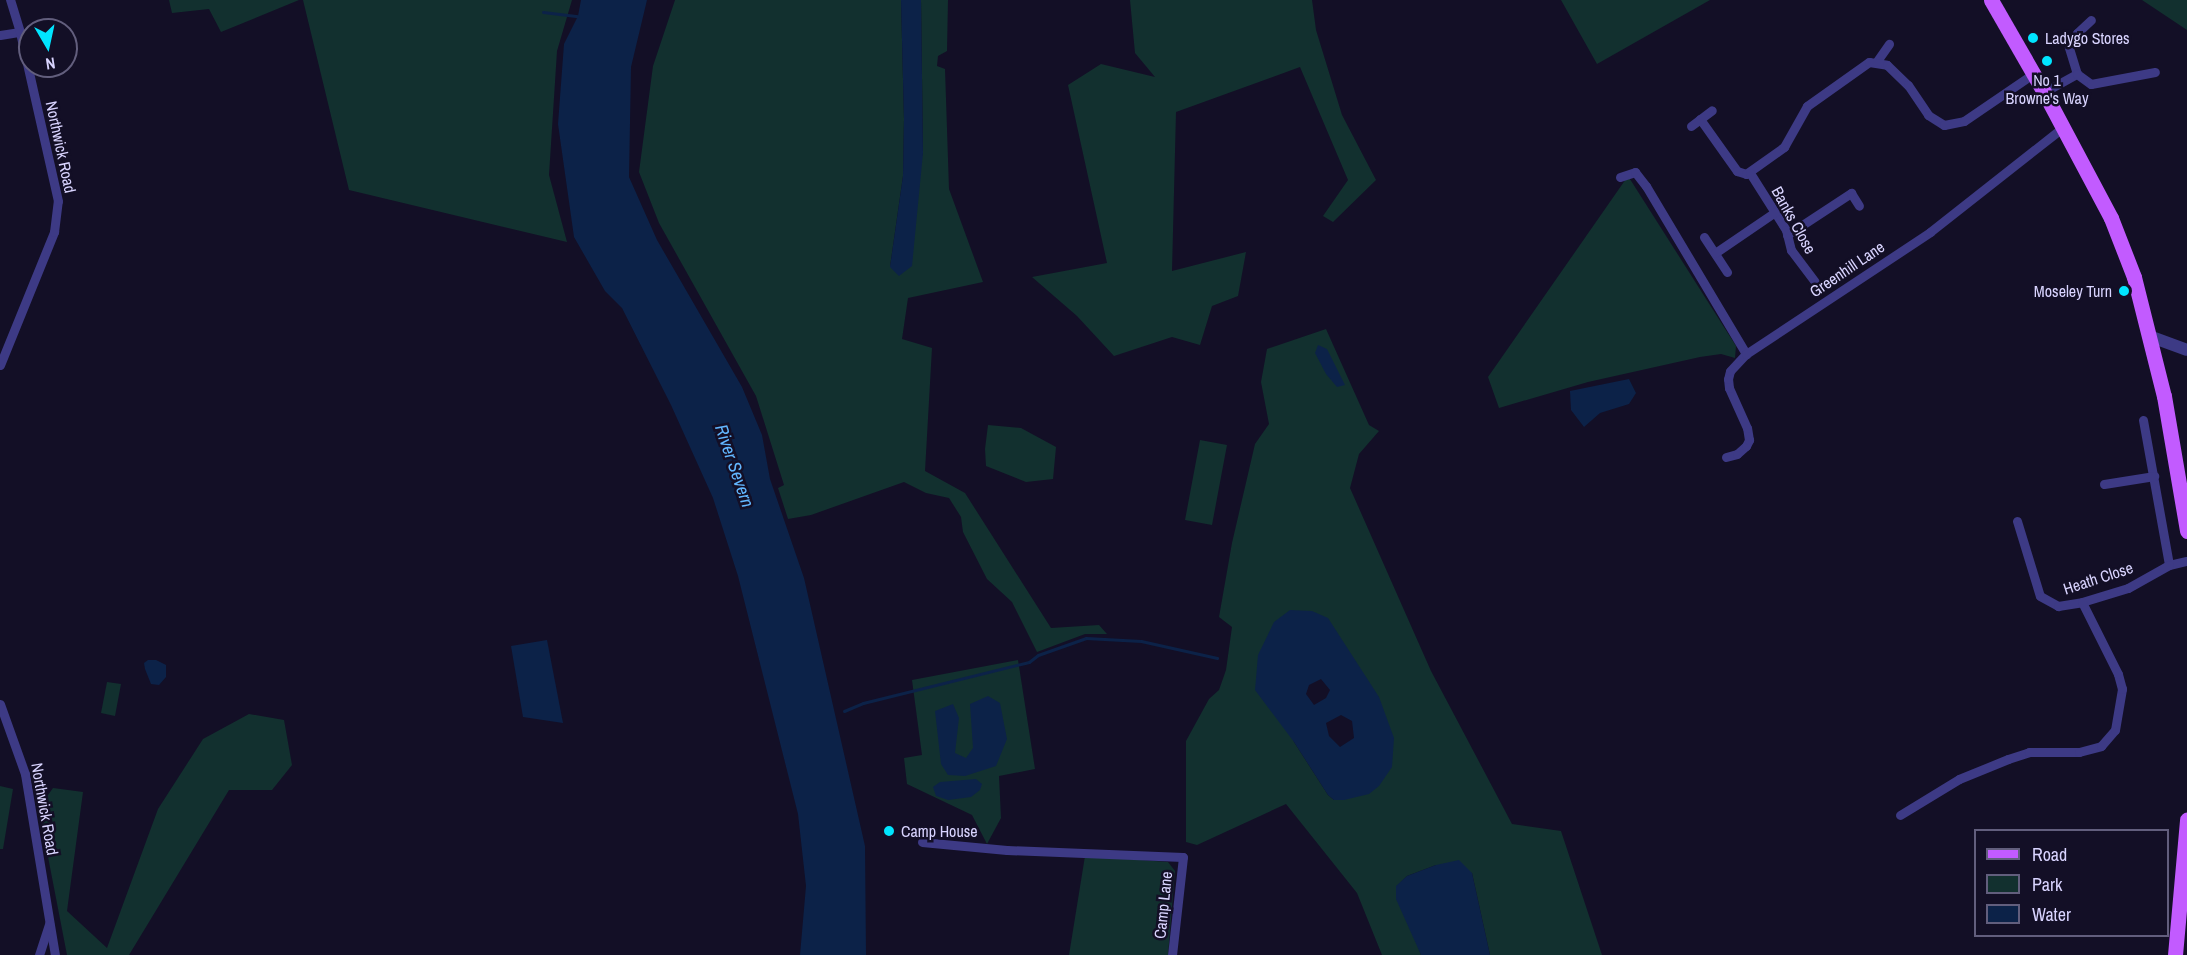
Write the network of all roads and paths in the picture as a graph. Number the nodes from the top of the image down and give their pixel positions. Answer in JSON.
{"nodes":[{"id":1,"x":10,"y":0,"type":"edge"},
{"id":2,"x":1991,"y":0,"type":"edge"},
{"id":3,"x":2091,"y":20,"type":"dead end"},
{"id":4,"x":18,"y":26,"type":"edge"},
{"id":5,"x":18,"y":32,"type":"edge"},
{"id":6,"x":0,"y":35,"type":"edge"},
{"id":7,"x":1889,"y":44,"type":"dead end"},
{"id":8,"x":1877,"y":61,"type":"junction"},
{"id":9,"x":2156,"y":72,"type":"dead end"},
{"id":10,"x":2033,"y":74,"type":"junction"},
{"id":11,"x":2077,"y":74,"type":"junction"},
{"id":12,"x":30,"y":78,"type":"edge"},
{"id":13,"x":2044,"y":92,"type":"junction"},
{"id":14,"x":1712,"y":110,"type":"dead end"},
{"id":15,"x":1700,"y":119,"type":"junction"},
{"id":16,"x":1691,"y":126,"type":"dead end"},
{"id":17,"x":2062,"y":128,"type":"junction"},
{"id":18,"x":1750,"y":173,"type":"junction"},
{"id":19,"x":1620,"y":177,"type":"dead end"},
{"id":20,"x":1859,"y":206,"type":"dead end"},
{"id":21,"x":1774,"y":212,"type":"junction"},
{"id":22,"x":1787,"y":235,"type":"junction"},
{"id":23,"x":1704,"y":237,"type":"dead end"},
{"id":24,"x":1715,"y":253,"type":"junction"},
{"id":25,"x":1727,"y":272,"type":"dead end"},
{"id":26,"x":1814,"y":281,"type":"dead end"},
{"id":27,"x":2149,"y":336,"type":"junction"},
{"id":28,"x":2184,"y":346,"type":"edge"},
{"id":29,"x":1746,"y":354,"type":"junction"},
{"id":30,"x":0,"y":365,"type":"edge"},
{"id":31,"x":2143,"y":420,"type":"dead end"},
{"id":32,"x":1726,"y":458,"type":"dead end"},
{"id":33,"x":2154,"y":476,"type":"junction"},
{"id":34,"x":2104,"y":484,"type":"dead end"},
{"id":35,"x":2017,"y":521,"type":"dead end"},
{"id":36,"x":2187,"y":531,"type":"edge"},
{"id":37,"x":2187,"y":561,"type":"edge"},
{"id":38,"x":2169,"y":565,"type":"junction"},
{"id":39,"x":2082,"y":602,"type":"junction"},
{"id":40,"x":0,"y":704,"type":"edge"},
{"id":41,"x":1900,"y":815,"type":"dead end"},
{"id":42,"x":2187,"y":820,"type":"edge"},
{"id":43,"x":922,"y":842,"type":"dead end"},
{"id":44,"x":49,"y":922,"type":"junction"},
{"id":45,"x":39,"y":955,"type":"edge"},
{"id":46,"x":55,"y":955,"type":"edge"},
{"id":47,"x":1172,"y":955,"type":"edge"},
{"id":48,"x":2175,"y":955,"type":"edge"}],
"edges":[{"from":1,"to":4,"type":"street","name":"Northwick Road"},
{"from":2,"to":10,"type":"main road"},
{"from":3,"to":11,"type":"street"},
{"from":5,"to":6,"type":"street"},
{"from":7,"to":8,"type":"street"},
{"from":8,"to":10,"type":"street"},
{"from":8,"to":18,"type":"street"},
{"from":9,"to":11,"type":"street"},
{"from":10,"to":13,"type":"main road"},
{"from":11,"to":13,"type":"street"},
{"from":12,"to":30,"type":"street","name":"Northwick Road"},
{"from":13,"to":17,"type":"main road"},
{"from":14,"to":15,"type":"street"},
{"from":15,"to":16,"type":"street"},
{"from":15,"to":18,"type":"street","name":"Banks Close"},
{"from":17,"to":27,"type":"main road"},
{"from":17,"to":29,"type":"street","name":"Greenhill Lane"},
{"from":18,"to":21,"type":"street","name":"Banks Close"},
{"from":19,"to":29,"type":"street"},
{"from":20,"to":22,"type":"street"},
{"from":21,"to":22,"type":"street","name":"Banks Close"},
{"from":21,"to":24,"type":"street"},
{"from":22,"to":26,"type":"street","name":"Banks Close"},
{"from":23,"to":24,"type":"street"},
{"from":24,"to":25,"type":"street"},
{"from":27,"to":28,"type":"street"},
{"from":27,"to":36,"type":"main road"},
{"from":29,"to":32,"type":"street","name":"Greenhill Lane"},
{"from":31,"to":33,"type":"street"},
{"from":33,"to":34,"type":"street"},
{"from":33,"to":38,"type":"street"},
{"from":35,"to":39,"type":"street","name":"Heath Close"},
{"from":37,"to":38,"type":"street","name":"Heath Close"},
{"from":38,"to":39,"type":"street","name":"Heath Close"},
{"from":39,"to":41,"type":"street"},
{"from":40,"to":44,"type":"street","name":"Northwick Road"},
{"from":42,"to":48,"type":"main road"},
{"from":43,"to":47,"type":"street","name":"Camp Lane"},
{"from":44,"to":45,"type":"street","name":"Northwick Road"},
{"from":44,"to":46,"type":"street","name":"Northwick Road"}]}
